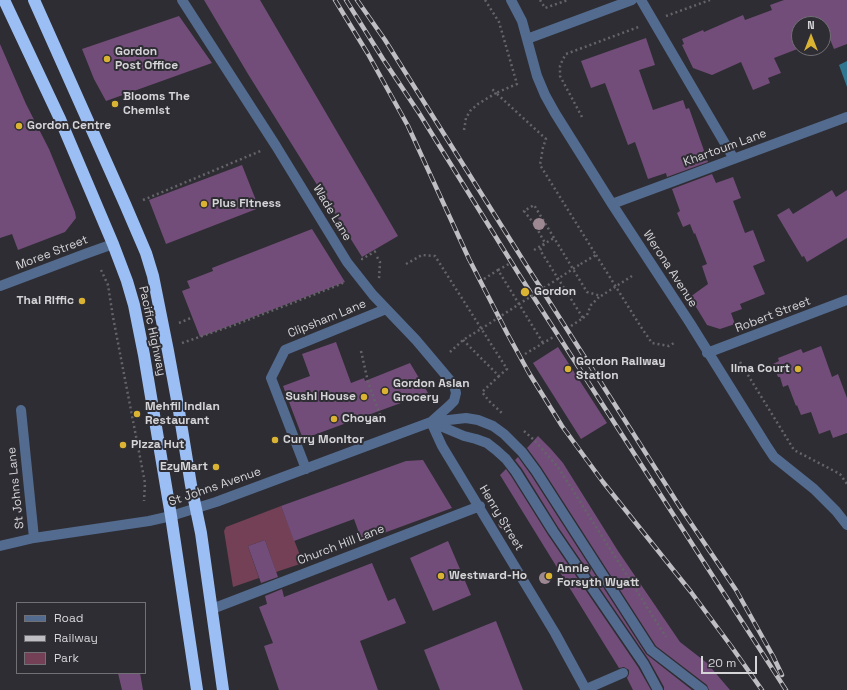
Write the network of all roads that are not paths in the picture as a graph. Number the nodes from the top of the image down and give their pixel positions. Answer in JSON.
{"nodes":[{"id":1,"x":4,"y":0,"type":"edge"},
{"id":2,"x":34,"y":0,"type":"edge"},
{"id":3,"x":182,"y":0,"type":"edge"},
{"id":4,"x":511,"y":0,"type":"edge"},
{"id":5,"x":632,"y":0,"type":"edge"},
{"id":6,"x":641,"y":0,"type":"edge"},
{"id":7,"x":527,"y":39,"type":"junction"},
{"id":8,"x":847,"y":117,"type":"edge"},
{"id":9,"x":734,"y":159,"type":"junction"},
{"id":10,"x":612,"y":204,"type":"junction"},
{"id":11,"x":113,"y":244,"type":"junction"},
{"id":12,"x":0,"y":286,"type":"edge"},
{"id":13,"x":847,"y":300,"type":"edge"},
{"id":14,"x":386,"y":309,"type":"junction"},
{"id":15,"x":707,"y":353,"type":"junction"},
{"id":16,"x":21,"y":410,"type":"dead end"},
{"id":17,"x":431,"y":422,"type":"junction"},
{"id":18,"x":306,"y":469,"type":"junction"},
{"id":19,"x":480,"y":506,"type":"junction"},
{"id":20,"x":196,"y":509,"type":"junction"},
{"id":21,"x":171,"y":516,"type":"junction"},
{"id":22,"x":847,"y":526,"type":"edge"},
{"id":23,"x":34,"y":538,"type":"junction"},
{"id":24,"x":0,"y":546,"type":"edge"},
{"id":25,"x":212,"y":609,"type":"junction"},
{"id":26,"x":623,"y":673,"type":"dead end"},
{"id":27,"x":586,"y":689,"type":"edge"},
{"id":28,"x":197,"y":690,"type":"edge"},
{"id":29,"x":223,"y":690,"type":"edge"},
{"id":30,"x":658,"y":690,"type":"edge"},
{"id":31,"x":703,"y":690,"type":"edge"}],
"edges":[{"from":1,"to":11,"type":"highway","name":"Pacific Highway"},
{"from":2,"to":20,"type":"highway","name":"Pacific Highway"},
{"from":3,"to":14,"type":"street","name":"Wade Lane"},
{"from":4,"to":7,"type":"street","name":"Werona Avenue"},
{"from":5,"to":7,"type":"street"},
{"from":6,"to":9,"type":"street"},
{"from":7,"to":10,"type":"street","name":"Werona Avenue"},
{"from":8,"to":9,"type":"street","name":"Khartoum Lane"},
{"from":9,"to":10,"type":"street","name":"Khartoum Lane"},
{"from":10,"to":15,"type":"street","name":"Werona Avenue"},
{"from":11,"to":12,"type":"street","name":"Moree Street"},
{"from":11,"to":21,"type":"highway","name":"Pacific Highway"},
{"from":13,"to":15,"type":"street","name":"Robert Street"},
{"from":14,"to":17,"type":"street","name":"Wade Lane"},
{"from":14,"to":18,"type":"street","name":"Clipsham Lane"},
{"from":15,"to":22,"type":"street","name":"Werona Avenue"},
{"from":16,"to":23,"type":"street","name":"St Johns Lane"},
{"from":17,"to":18,"type":"street","name":"St Johns Avenue"},
{"from":17,"to":19,"type":"street","name":"Henry Street"},
{"from":17,"to":30,"type":"street"},
{"from":17,"to":31,"type":"street"},
{"from":18,"to":20,"type":"street","name":"St Johns Avenue"},
{"from":19,"to":25,"type":"street","name":"Church Hill Lane"},
{"from":19,"to":27,"type":"street","name":"Henry Street"},
{"from":20,"to":21,"type":"street","name":"St Johns Avenue"},
{"from":20,"to":25,"type":"highway","name":"Pacific Highway"},
{"from":21,"to":23,"type":"street","name":"St Johns Avenue"},
{"from":21,"to":28,"type":"highway","name":"Pacific Highway"},
{"from":23,"to":24,"type":"street","name":"St Johns Avenue"},
{"from":25,"to":29,"type":"highway","name":"Pacific Highway"},
{"from":26,"to":27,"type":"street"}]}
